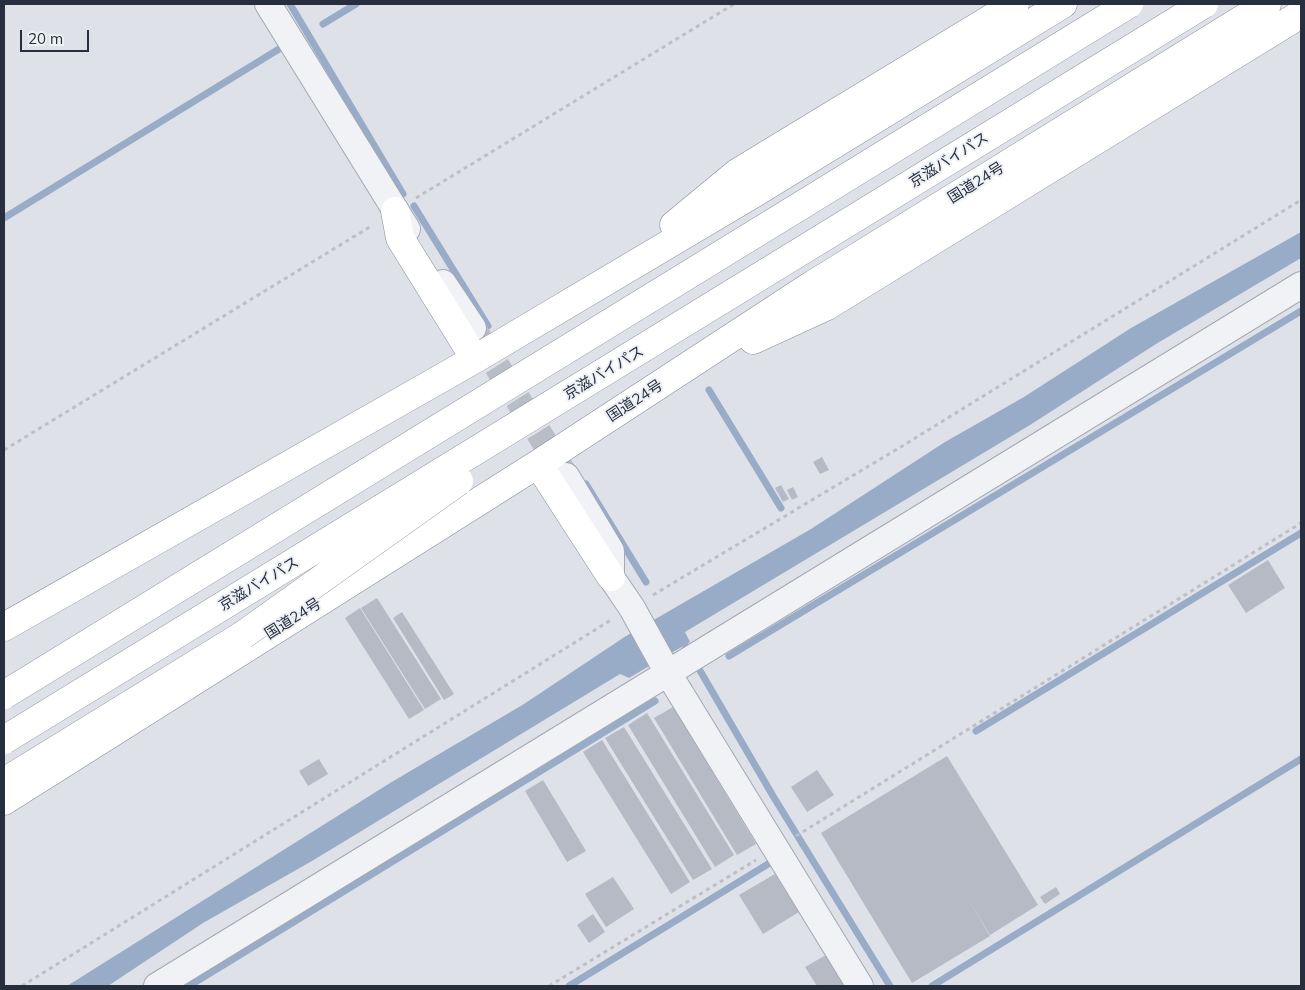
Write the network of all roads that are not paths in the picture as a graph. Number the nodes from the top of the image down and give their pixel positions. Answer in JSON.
{"nodes":[{"id":1,"x":268,"y":4,"type":"edge"},
{"id":2,"x":1015,"y":4,"type":"edge"},
{"id":3,"x":1063,"y":4,"type":"edge"},
{"id":4,"x":1130,"y":4,"type":"edge"},
{"id":5,"x":1204,"y":4,"type":"edge"},
{"id":6,"x":1267,"y":4,"type":"edge"},
{"id":7,"x":1301,"y":14,"type":"edge"},
{"id":8,"x":396,"y":211,"type":"junction"},
{"id":9,"x":606,"y":282,"type":"junction"},
{"id":10,"x":1301,"y":285,"type":"edge"},
{"id":11,"x":473,"y":328,"type":"tunnel mouth"},
{"id":12,"x":654,"y":342,"type":"junction"},
{"id":13,"x":475,"y":359,"type":"junction"},
{"id":14,"x":670,"y":378,"type":"junction"},
{"id":15,"x":538,"y":464,"type":"junction"},
{"id":16,"x":566,"y":476,"type":"tunnel mouth"},
{"id":17,"x":204,"y":572,"type":"junction"},
{"id":18,"x":612,"y":577,"type":"junction"},
{"id":19,"x":4,"y":626,"type":"edge"},
{"id":20,"x":674,"y":670,"type":"junction"},
{"id":21,"x":4,"y":683,"type":"edge"},
{"id":22,"x":4,"y":694,"type":"edge"},
{"id":23,"x":4,"y":740,"type":"edge"},
{"id":24,"x":4,"y":782,"type":"edge"},
{"id":25,"x":4,"y":801,"type":"edge"},
{"id":26,"x":156,"y":986,"type":"edge"},
{"id":27,"x":860,"y":986,"type":"edge"}],
"edges":[{"from":1,"to":8,"type":"street"},
{"from":2,"to":9,"type":"highway"},
{"from":3,"to":9,"type":"highway"},
{"from":4,"to":17,"type":"highway","bridge":true},
{"from":5,"to":12,"type":"highway","name":"京滋バイパス","bridge":true},
{"from":6,"to":14,"type":"highway","name":"国道24号"},
{"from":7,"to":14,"type":"highway"},
{"from":8,"to":11,"type":"street"},
{"from":8,"to":13,"type":"highway"},
{"from":9,"to":13,"type":"highway"},
{"from":10,"to":20,"type":"street"},
{"from":12,"to":23,"type":"highway","name":"京滋バイパス","bridge":true},
{"from":12,"to":24,"type":"highway","bridge":true},
{"from":13,"to":19,"type":"highway"},
{"from":14,"to":15,"type":"highway","name":"国道24号"},
{"from":15,"to":18,"type":"highway"},
{"from":15,"to":25,"type":"highway","name":"国道24号"},
{"from":16,"to":18,"type":"street"},
{"from":17,"to":21,"type":"highway","bridge":true},
{"from":17,"to":22,"type":"highway","bridge":true},
{"from":18,"to":20,"type":"street"},
{"from":20,"to":26,"type":"street"},
{"from":20,"to":27,"type":"street"}]}
